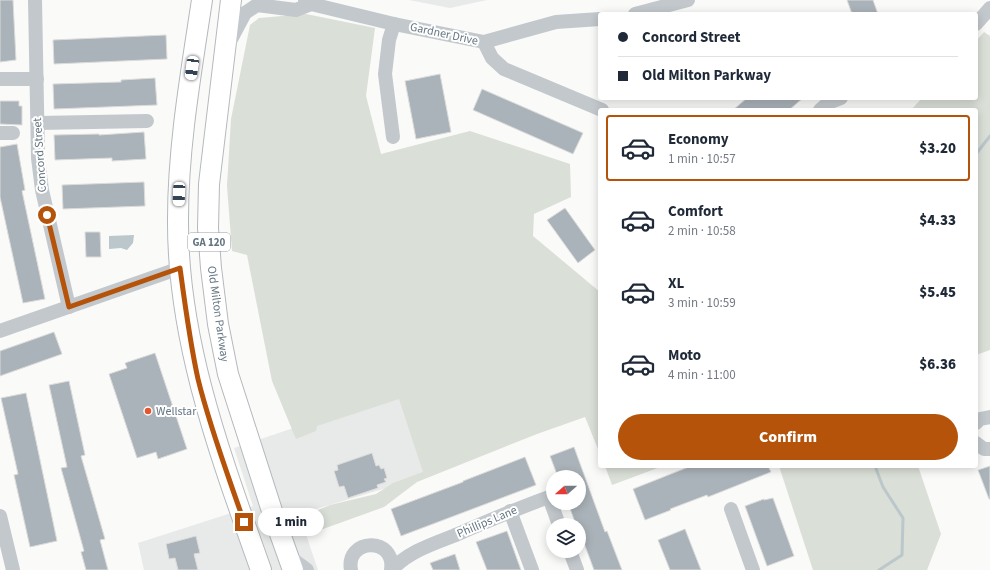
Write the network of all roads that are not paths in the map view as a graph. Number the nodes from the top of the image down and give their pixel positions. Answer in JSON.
{"nodes":[{"id":1,"x":35,"y":0,"type":"edge"},
{"id":2,"x":202,"y":0,"type":"edge"},
{"id":3,"x":231,"y":0,"type":"edge"},
{"id":4,"x":688,"y":0,"type":"edge"},
{"id":5,"x":308,"y":2,"type":"edge"},
{"id":6,"x":990,"y":8,"type":"edge"},
{"id":7,"x":643,"y":12,"type":"edge"},
{"id":8,"x":598,"y":19,"type":"edge"},
{"id":9,"x":978,"y":22,"type":"edge"},
{"id":10,"x":394,"y":24,"type":"junction"},
{"id":11,"x":484,"y":42,"type":"junction"},
{"id":12,"x":224,"y":51,"type":"junction"},
{"id":13,"x":0,"y":79,"type":"edge"},
{"id":14,"x":37,"y":79,"type":"junction"},
{"id":15,"x":836,"y":100,"type":"edge"},
{"id":16,"x":598,"y":108,"type":"edge"},
{"id":17,"x":822,"y":108,"type":"edge"},
{"id":18,"x":148,"y":121,"type":"dead end"},
{"id":19,"x":38,"y":123,"type":"junction"},
{"id":20,"x":393,"y":137,"type":"dead end"},
{"id":21,"x":180,"y":268,"type":"junction"},
{"id":22,"x":69,"y":307,"type":"junction"},
{"id":23,"x":0,"y":331,"type":"edge"},
{"id":24,"x":990,"y":417,"type":"edge"},
{"id":25,"x":978,"y":421,"type":"edge"},
{"id":26,"x":978,"y":444,"type":"edge"},
{"id":27,"x":990,"y":449,"type":"edge"},
{"id":28,"x":731,"y":509,"type":"dead end"},
{"id":29,"x":510,"y":511,"type":"junction"},
{"id":30,"x":0,"y":516,"type":"edge"},
{"id":31,"x":557,"y":518,"type":"edge"},
{"id":32,"x":425,"y":548,"type":"junction"},
{"id":33,"x":387,"y":552,"type":"junction"},
{"id":34,"x":573,"y":558,"type":"edge"},
{"id":35,"x":290,"y":563,"type":"edge"},
{"id":36,"x":13,"y":570,"type":"edge"},
{"id":37,"x":261,"y":570,"type":"edge"},
{"id":38,"x":306,"y":570,"type":"edge"},
{"id":39,"x":351,"y":570,"type":"edge"},
{"id":40,"x":391,"y":570,"type":"edge"},
{"id":41,"x":532,"y":570,"type":"edge"},
{"id":42,"x":577,"y":570,"type":"edge"},
{"id":43,"x":753,"y":570,"type":"edge"}],
"edges":[{"from":1,"to":14,"type":"street","name":"Concord Street"},
{"from":2,"to":21,"type":"highway","number":"GA 120"},
{"from":3,"to":12,"type":"highway","name":"Old Milton Parkway","number":"GA 120"},
{"from":4,"to":7,"type":"street"},
{"from":5,"to":10,"type":"street","name":"Gardner Drive"},
{"from":5,"to":12,"type":"street","name":"Gardner Drive"},
{"from":6,"to":9,"type":"street"},
{"from":8,"to":11,"type":"street","name":"Gardner Drive"},
{"from":10,"to":11,"type":"street","name":"Gardner Drive"},
{"from":10,"to":20,"type":"street"},
{"from":11,"to":16,"type":"street"},
{"from":12,"to":35,"type":"highway","name":"Old Milton Parkway","number":"GA 120"},
{"from":13,"to":14,"type":"street"},
{"from":14,"to":19,"type":"street","name":"Concord Street"},
{"from":15,"to":17,"type":"street"},
{"from":18,"to":19,"type":"street"},
{"from":19,"to":22,"type":"street","name":"Concord Street"},
{"from":21,"to":22,"type":"street"},
{"from":21,"to":37,"type":"highway","number":"GA 120"},
{"from":22,"to":23,"type":"street"},
{"from":24,"to":25,"type":"street"},
{"from":26,"to":27,"type":"street"},
{"from":28,"to":43,"type":"street"},
{"from":29,"to":31,"type":"street","name":"Phillips Lane"},
{"from":29,"to":32,"type":"street","name":"Phillips Lane"},
{"from":29,"to":41,"type":"street"},
{"from":30,"to":36,"type":"street"},
{"from":32,"to":33,"type":"street","name":"Phillips Lane"},
{"from":32,"to":40,"type":"street","name":"Phillips Lane"},
{"from":33,"to":39,"type":"street"},
{"from":33,"to":40,"type":"street"},
{"from":34,"to":42,"type":"street"},
{"from":35,"to":38,"type":"street"}]}
